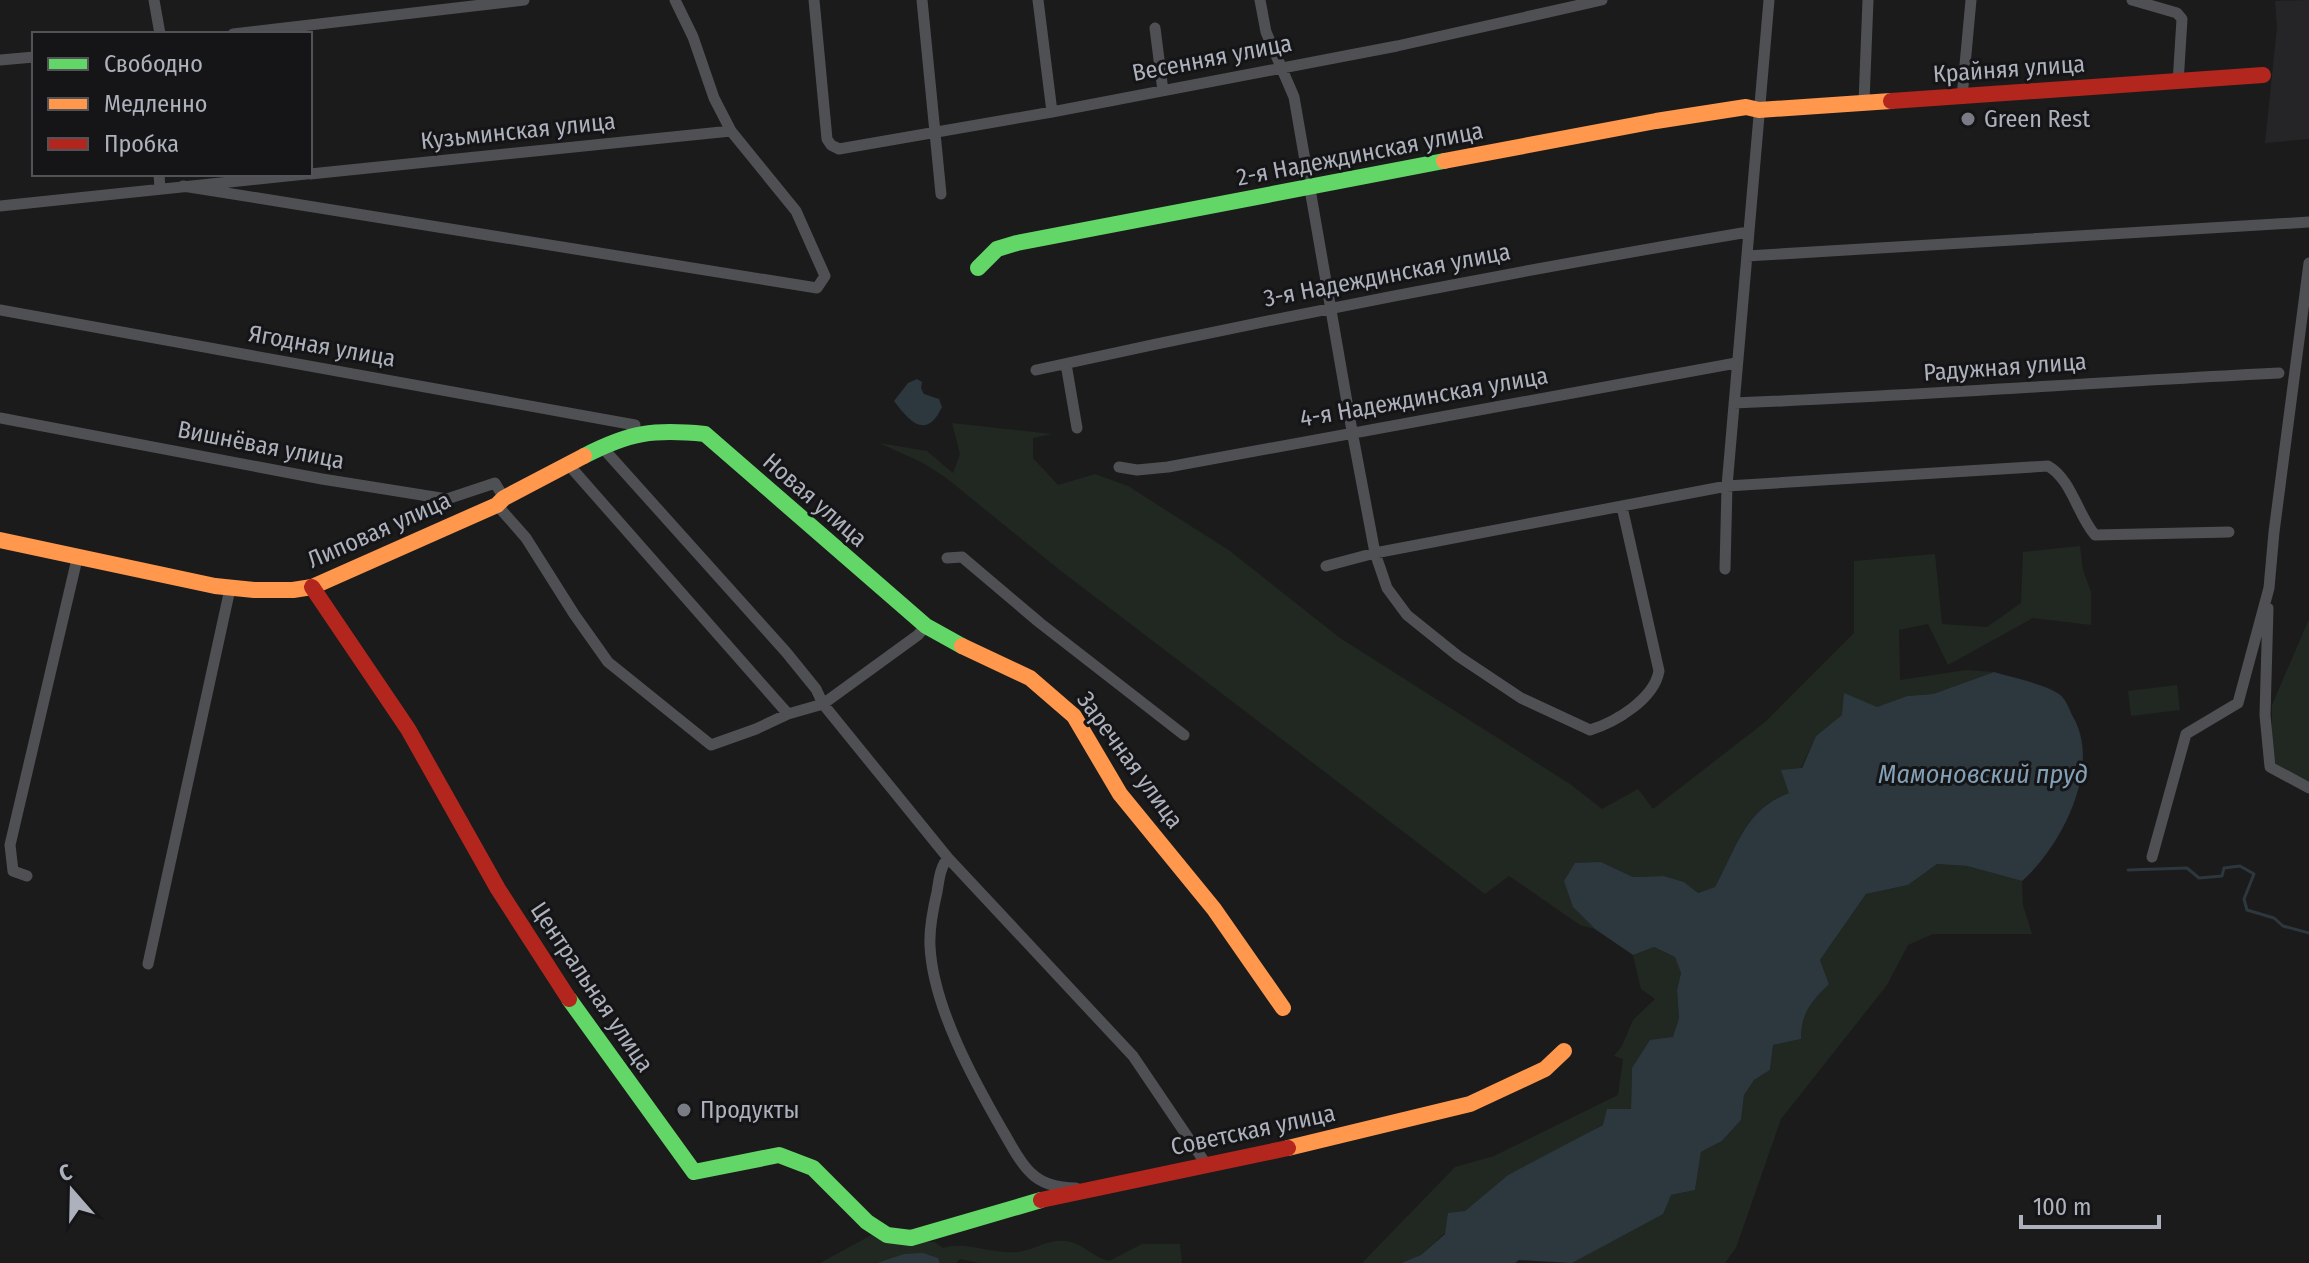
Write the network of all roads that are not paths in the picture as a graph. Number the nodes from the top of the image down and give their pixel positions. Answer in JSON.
{"nodes":[{"id":1,"x":154,"y":0,"type":"edge"},
{"id":2,"x":524,"y":0,"type":"edge"},
{"id":3,"x":675,"y":0,"type":"edge"},
{"id":4,"x":814,"y":0,"type":"edge"},
{"id":5,"x":922,"y":0,"type":"edge"},
{"id":6,"x":1038,"y":0,"type":"edge"},
{"id":7,"x":1260,"y":0,"type":"edge"},
{"id":8,"x":1602,"y":0,"type":"edge"},
{"id":9,"x":1769,"y":0,"type":"edge"},
{"id":10,"x":1868,"y":0,"type":"edge"},
{"id":11,"x":1971,"y":0,"type":"edge"},
{"id":12,"x":2132,"y":0,"type":"edge"},
{"id":13,"x":1155,"y":28,"type":"dead end"},
{"id":14,"x":160,"y":32,"type":"edge"},
{"id":15,"x":250,"y":32,"type":"edge"},
{"id":16,"x":32,"y":57,"type":"edge"},
{"id":17,"x":0,"y":60,"type":"edge"},
{"id":18,"x":1280,"y":66,"type":"junction"},
{"id":19,"x":2263,"y":75,"type":"dead end"},
{"id":20,"x":2178,"y":83,"type":"junction"},
{"id":21,"x":1163,"y":91,"type":"junction"},
{"id":22,"x":1962,"y":97,"type":"junction"},
{"id":23,"x":1864,"y":102,"type":"junction"},
{"id":24,"x":1759,"y":110,"type":"junction"},
{"id":25,"x":1052,"y":112,"type":"junction"},
{"id":26,"x":731,"y":131,"type":"junction"},
{"id":27,"x":934,"y":132,"type":"junction"},
{"id":28,"x":312,"y":174,"type":"edge"},
{"id":29,"x":159,"y":176,"type":"edge"},
{"id":30,"x":287,"y":176,"type":"edge"},
{"id":31,"x":183,"y":186,"type":"junction"},
{"id":32,"x":1309,"y":188,"type":"junction"},
{"id":33,"x":160,"y":189,"type":"junction"},
{"id":34,"x":941,"y":194,"type":"dead end"},
{"id":35,"x":0,"y":206,"type":"edge"},
{"id":36,"x":2309,"y":222,"type":"edge"},
{"id":37,"x":1748,"y":232,"type":"junction"},
{"id":38,"x":1747,"y":256,"type":"junction"},
{"id":39,"x":2309,"y":263,"type":"edge"},
{"id":40,"x":978,"y":268,"type":"dead end"},
{"id":41,"x":1331,"y":308,"type":"junction"},
{"id":42,"x":0,"y":310,"type":"edge"},
{"id":43,"x":1736,"y":363,"type":"junction"},
{"id":44,"x":1066,"y":364,"type":"junction"},
{"id":45,"x":1036,"y":370,"type":"dead end"},
{"id":46,"x":2279,"y":373,"type":"dead end"},
{"id":47,"x":1734,"y":403,"type":"junction"},
{"id":48,"x":0,"y":418,"type":"edge"},
{"id":49,"x":635,"y":425,"type":"dead end"},
{"id":50,"x":1077,"y":428,"type":"dead end"},
{"id":51,"x":666,"y":430,"type":"joint"},
{"id":52,"x":1352,"y":431,"type":"junction"},
{"id":53,"x":602,"y":447,"type":"junction"},
{"id":54,"x":568,"y":464,"type":"junction"},
{"id":55,"x":1119,"y":467,"type":"dead end"},
{"id":56,"x":1727,"y":486,"type":"junction"},
{"id":57,"x":500,"y":501,"type":"junction"},
{"id":58,"x":1622,"y":507,"type":"junction"},
{"id":59,"x":2229,"y":532,"type":"dead end"},
{"id":60,"x":0,"y":540,"type":"edge"},
{"id":61,"x":1375,"y":553,"type":"junction"},
{"id":62,"x":947,"y":558,"type":"dead end"},
{"id":63,"x":77,"y":559,"type":"junction"},
{"id":64,"x":1326,"y":566,"type":"dead end"},
{"id":65,"x":1725,"y":569,"type":"dead end"},
{"id":66,"x":312,"y":587,"type":"junction"},
{"id":67,"x":2269,"y":588,"type":"junction"},
{"id":68,"x":230,"y":589,"type":"junction"},
{"id":69,"x":926,"y":626,"type":"junction"},
{"id":70,"x":823,"y":704,"type":"junction"},
{"id":71,"x":788,"y":714,"type":"junction"},
{"id":72,"x":1184,"y":735,"type":"dead end"},
{"id":73,"x":2309,"y":788,"type":"edge"},
{"id":74,"x":2152,"y":857,"type":"dead end"},
{"id":75,"x":948,"y":858,"type":"junction"},
{"id":76,"x":27,"y":876,"type":"dead end"},
{"id":77,"x":148,"y":964,"type":"dead end"},
{"id":78,"x":1283,"y":1008,"type":"dead end"},
{"id":79,"x":1564,"y":1051,"type":"dead end"},
{"id":80,"x":1206,"y":1164,"type":"junction"},
{"id":81,"x":1120,"y":1185,"type":"junction"},
{"id":82,"x":942,"y":1231,"type":"joint"}],
"edges":[{"from":1,"to":14,"type":"street"},
{"from":2,"to":15,"type":"street"},
{"from":3,"to":26,"type":"street"},
{"from":4,"to":27,"type":"street","name":"Весенняя улица"},
{"from":5,"to":27,"type":"street"},
{"from":6,"to":25,"type":"street"},
{"from":7,"to":18,"type":"street"},
{"from":8,"to":18,"type":"street","name":"Весенняя улица"},
{"from":9,"to":24,"type":"street"},
{"from":10,"to":23,"type":"street"},
{"from":11,"to":22,"type":"street"},
{"from":12,"to":20,"type":"street"},
{"from":13,"to":21,"type":"street"},
{"from":16,"to":17,"type":"street"},
{"from":18,"to":21,"type":"street","name":"Весенняя улица"},
{"from":18,"to":32,"type":"street"},
{"from":19,"to":20,"type":"street","name":"Крайняя улица"},
{"from":20,"to":22,"type":"street","name":"Крайняя улица"},
{"from":21,"to":25,"type":"street","name":"Весенняя улица"},
{"from":22,"to":23,"type":"street","name":"Крайняя улица"},
{"from":23,"to":24,"type":"street","name":"Крайняя улица"},
{"from":24,"to":32,"type":"street","name":"2-я Надеждинская улица"},
{"from":24,"to":37,"type":"street"},
{"from":25,"to":27,"type":"street","name":"Весенняя улица"},
{"from":26,"to":28,"type":"street","name":"Кузьминская улица"},
{"from":26,"to":31,"type":"street"},
{"from":27,"to":34,"type":"street"},
{"from":29,"to":33,"type":"street"},
{"from":30,"to":31,"type":"street","name":"Кузьминская улица"},
{"from":31,"to":33,"type":"street","name":"Кузьминская улица"},
{"from":32,"to":40,"type":"street","name":"2-я Надеждинская улица"},
{"from":32,"to":41,"type":"street"},
{"from":33,"to":35,"type":"street","name":"Кузьминская улица"},
{"from":36,"to":38,"type":"street"},
{"from":37,"to":38,"type":"street"},
{"from":37,"to":41,"type":"street","name":"3-я Надеждинская улица"},
{"from":38,"to":43,"type":"street"},
{"from":39,"to":67,"type":"street"},
{"from":41,"to":44,"type":"street","name":"3-я Надеждинская улица"},
{"from":41,"to":52,"type":"street"},
{"from":42,"to":49,"type":"street","name":"Ягодная улица"},
{"from":43,"to":47,"type":"street"},
{"from":43,"to":52,"type":"street","name":"4-я Надеждинская улица"},
{"from":44,"to":45,"type":"street","name":"3-я Надеждинская улица"},
{"from":44,"to":50,"type":"street"},
{"from":46,"to":47,"type":"street","name":"Радужная улица"},
{"from":47,"to":56,"type":"street"},
{"from":48,"to":57,"type":"street","name":"Вишнёвая улица"},
{"from":51,"to":53,"type":"street","name":"Липовая улица"},
{"from":51,"to":69,"type":"street","name":"Новая улица"},
{"from":52,"to":55,"type":"street","name":"4-я Надеждинская улица"},
{"from":52,"to":61,"type":"street"},
{"from":53,"to":54,"type":"street","name":"Липовая улица"},
{"from":53,"to":70,"type":"street"},
{"from":54,"to":57,"type":"street","name":"Липовая улица"},
{"from":54,"to":71,"type":"street"},
{"from":56,"to":58,"type":"street"},
{"from":56,"to":59,"type":"street"},
{"from":56,"to":65,"type":"street"},
{"from":57,"to":66,"type":"street","name":"Липовая улица"},
{"from":57,"to":71,"type":"street"},
{"from":58,"to":61,"type":"street"},
{"from":58,"to":61,"type":"street"},
{"from":60,"to":63,"type":"street","name":"Липовая улица"},
{"from":61,"to":64,"type":"street"},
{"from":62,"to":72,"type":"street"},
{"from":63,"to":68,"type":"street","name":"Липовая улица"},
{"from":63,"to":76,"type":"street"},
{"from":66,"to":68,"type":"street","name":"Липовая улица"},
{"from":66,"to":82,"type":"street","name":"Центральная улица"},
{"from":67,"to":73,"type":"street"},
{"from":67,"to":74,"type":"street"},
{"from":68,"to":77,"type":"street"},
{"from":69,"to":70,"type":"street"},
{"from":69,"to":78,"type":"street","name":"Заречная улица"},
{"from":70,"to":71,"type":"street"},
{"from":70,"to":75,"type":"street"},
{"from":75,"to":80,"type":"street"},
{"from":75,"to":81,"type":"street"},
{"from":79,"to":80,"type":"street","name":"Советская улица"},
{"from":80,"to":81,"type":"street","name":"Советская улица"},
{"from":81,"to":82,"type":"street","name":"Советская улица"}]}
